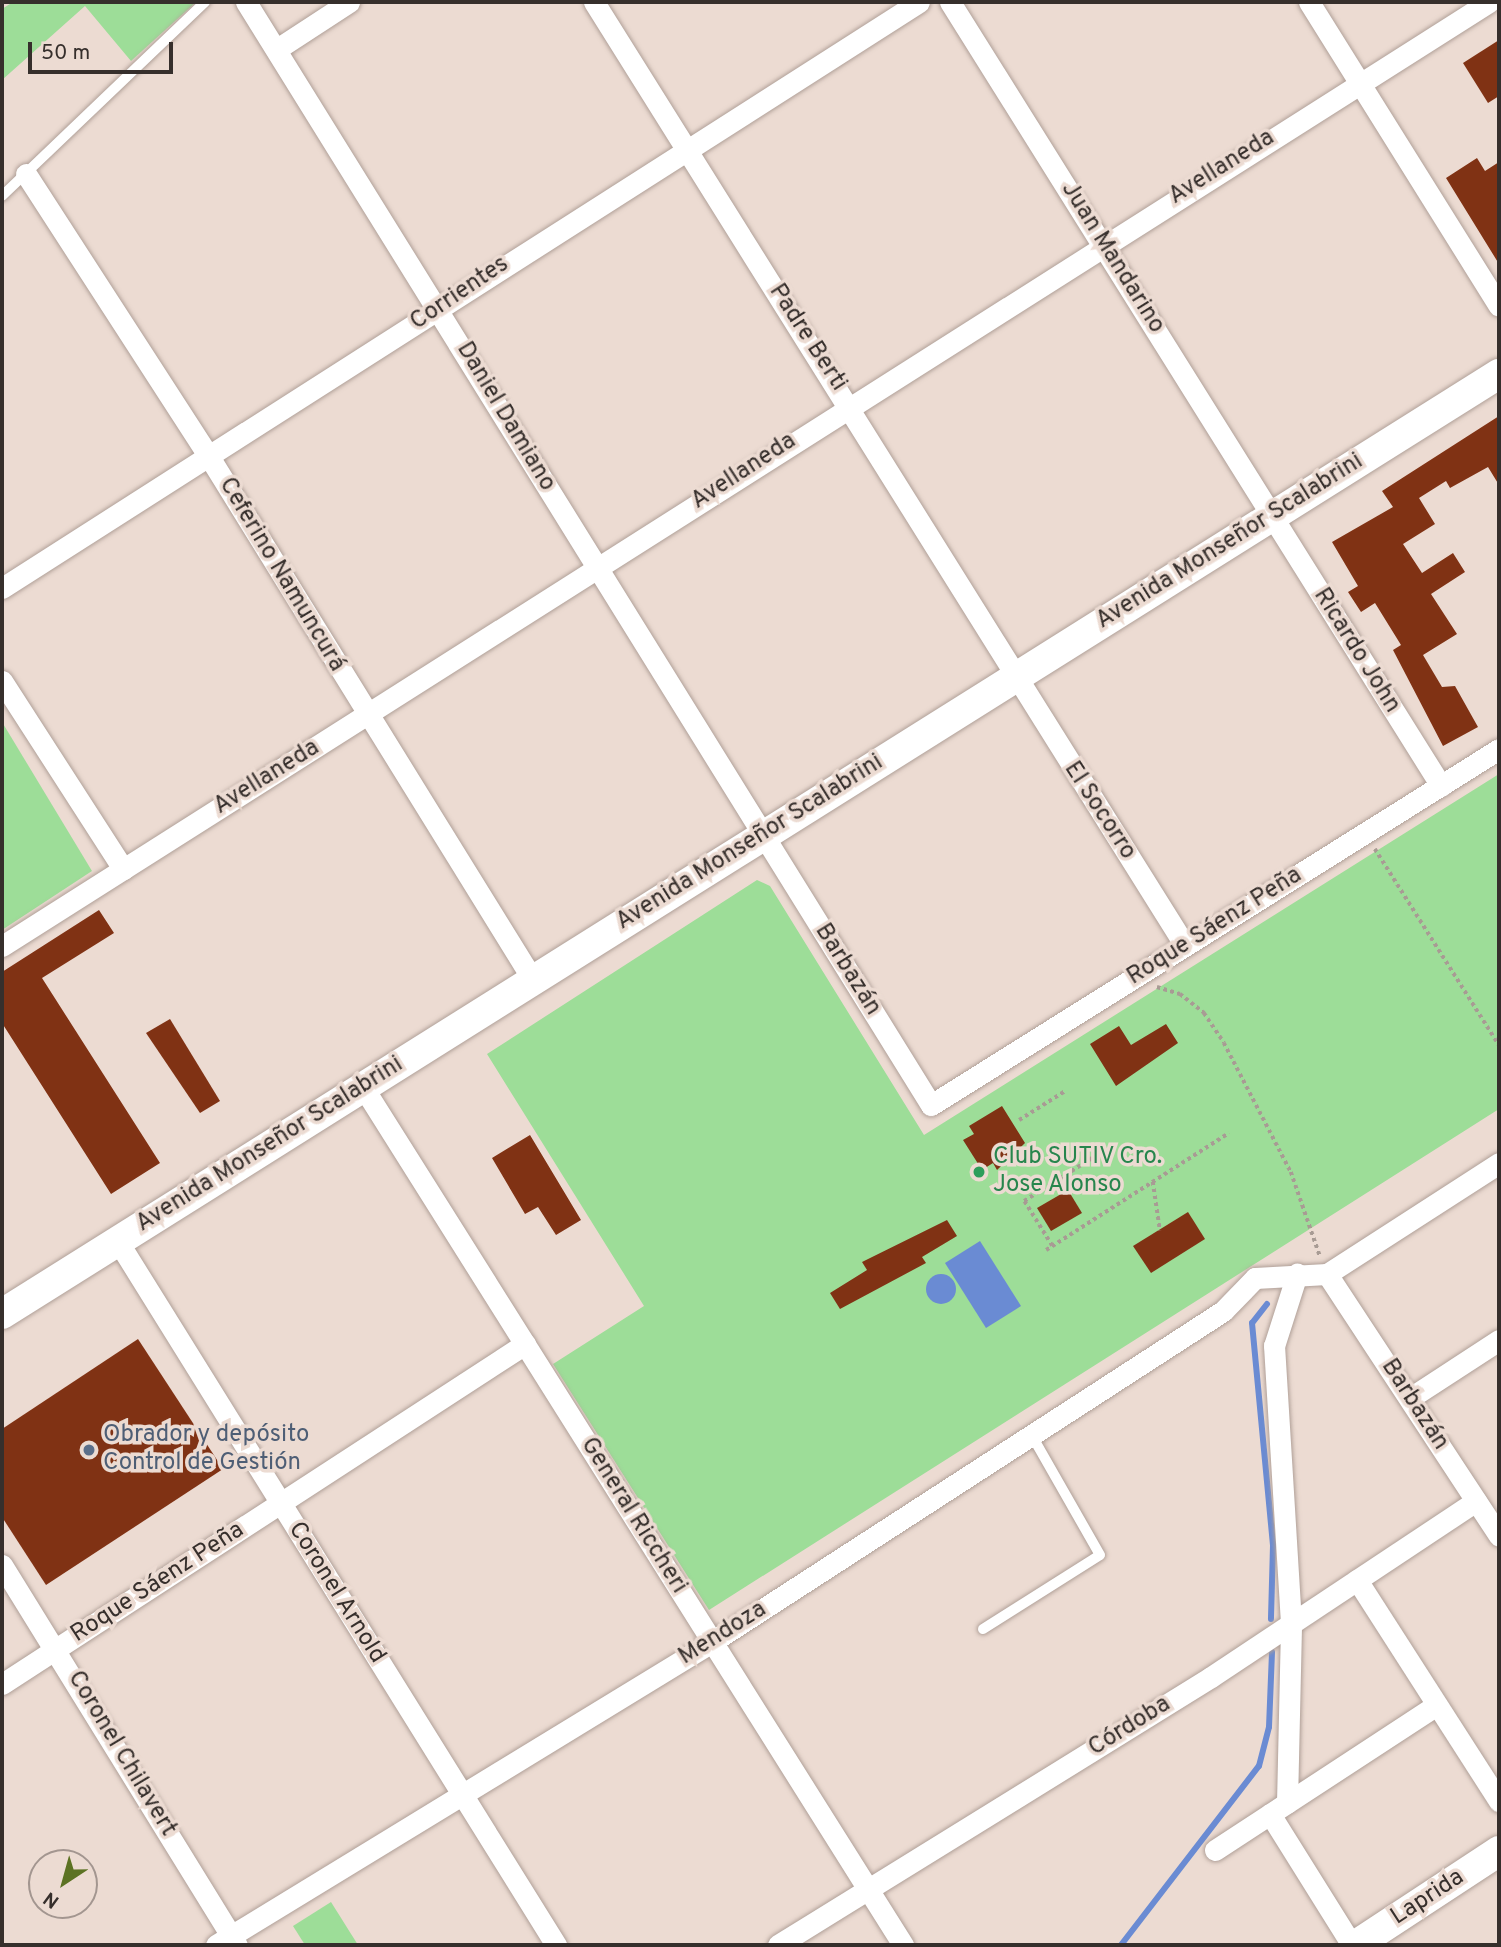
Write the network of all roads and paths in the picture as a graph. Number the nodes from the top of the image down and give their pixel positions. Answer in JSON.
{"nodes":[{"id":1,"x":205,"y":2,"type":"edge"},
{"id":2,"x":246,"y":2,"type":"edge"},
{"id":3,"x":349,"y":2,"type":"edge"},
{"id":4,"x":594,"y":2,"type":"edge"},
{"id":5,"x":919,"y":2,"type":"edge"},
{"id":6,"x":950,"y":2,"type":"edge"},
{"id":7,"x":1309,"y":2,"type":"edge"},
{"id":8,"x":1489,"y":2,"type":"edge"},
{"id":9,"x":277,"y":49,"type":"junction"},
{"id":10,"x":1360,"y":81,"type":"junction"},
{"id":11,"x":686,"y":148,"type":"junction"},
{"id":12,"x":26,"y":174,"type":"junction"},
{"id":13,"x":2,"y":196,"type":"edge"},
{"id":14,"x":1104,"y":242,"type":"junction"},
{"id":15,"x":438,"y":305,"type":"junction"},
{"id":16,"x":1499,"y":306,"type":"edge"},
{"id":17,"x":1499,"y":374,"type":"edge"},
{"id":18,"x":849,"y":404,"type":"junction"},
{"id":19,"x":208,"y":455,"type":"junction"},
{"id":20,"x":1271,"y":516,"type":"junction"},
{"id":21,"x":595,"y":568,"type":"junction"},
{"id":22,"x":2,"y":588,"type":"edge"},
{"id":23,"x":1013,"y":677,"type":"junction"},
{"id":24,"x":2,"y":681,"type":"edge"},
{"id":25,"x":367,"y":715,"type":"junction"},
{"id":26,"x":1499,"y":749,"type":"edge"},
{"id":27,"x":1441,"y":786,"type":"junction"},
{"id":28,"x":1365,"y":833,"type":"junction"},
{"id":29,"x":762,"y":834,"type":"junction"},
{"id":30,"x":122,"y":869,"type":"junction"},
{"id":31,"x":1184,"y":944,"type":"junction"},
{"id":32,"x":2,"y":946,"type":"edge"},
{"id":33,"x":1130,"y":979,"type":"junction"},
{"id":34,"x":533,"y":980,"type":"junction"},
{"id":35,"x":1499,"y":1045,"type":"edge"},
{"id":36,"x":363,"y":1087,"type":"junction"},
{"id":37,"x":1065,"y":1091,"type":"dead end"},
{"id":38,"x":931,"y":1105,"type":"joint"},
{"id":39,"x":1019,"y":1121,"type":"dead end"},
{"id":40,"x":1229,"y":1133,"type":"dead end"},
{"id":41,"x":1103,"y":1151,"type":"dead end"},
{"id":42,"x":1499,"y":1163,"type":"edge"},
{"id":43,"x":1153,"y":1182,"type":"junction"},
{"id":44,"x":1160,"y":1230,"type":"dead end"},
{"id":45,"x":117,"y":1240,"type":"junction"},
{"id":46,"x":1052,"y":1246,"type":"junction"},
{"id":47,"x":1045,"y":1250,"type":"dead end"},
{"id":48,"x":1297,"y":1274,"type":"junction"},
{"id":49,"x":1327,"y":1274,"type":"junction"},
{"id":50,"x":2,"y":1314,"type":"edge"},
{"id":51,"x":1499,"y":1340,"type":"edge"},
{"id":52,"x":525,"y":1344,"type":"junction"},
{"id":53,"x":1410,"y":1398,"type":"junction"},
{"id":54,"x":1032,"y":1436,"type":"junction"},
{"id":55,"x":1476,"y":1500,"type":"junction"},
{"id":56,"x":280,"y":1502,"type":"junction"},
{"id":57,"x":1496,"y":1522,"type":"edge"},
{"id":58,"x":2,"y":1565,"type":"edge"},
{"id":59,"x":1357,"y":1580,"type":"junction"},
{"id":60,"x":1291,"y":1623,"type":"junction"},
{"id":61,"x":983,"y":1629,"type":"dead end"},
{"id":62,"x":712,"y":1642,"type":"junction"},
{"id":63,"x":57,"y":1649,"type":"junction"},
{"id":64,"x":2,"y":1684,"type":"edge"},
{"id":65,"x":1437,"y":1705,"type":"junction"},
{"id":66,"x":464,"y":1796,"type":"junction"},
{"id":67,"x":1499,"y":1801,"type":"edge"},
{"id":68,"x":1278,"y":1809,"type":"junction"},
{"id":69,"x":1215,"y":1850,"type":"dead end"},
{"id":70,"x":1499,"y":1851,"type":"edge"},
{"id":71,"x":868,"y":1889,"type":"junction"},
{"id":72,"x":228,"y":1942,"type":"edge"},
{"id":73,"x":556,"y":1945,"type":"edge"},
{"id":74,"x":778,"y":1945,"type":"edge"},
{"id":75,"x":903,"y":1945,"type":"edge"},
{"id":76,"x":1354,"y":1945,"type":"edge"}],
"edges":[{"from":1,"to":12,"type":"lane"},
{"from":2,"to":9,"type":"street","name":"Daniel Damiano"},
{"from":3,"to":9,"type":"street"},
{"from":4,"to":11,"type":"street","name":"Padre Berti"},
{"from":5,"to":11,"type":"street","name":"Corrientes"},
{"from":6,"to":14,"type":"street","name":"Juan Mandarino"},
{"from":7,"to":10,"type":"street"},
{"from":8,"to":10,"type":"street","name":"Avellaneda"},
{"from":9,"to":15,"type":"street","name":"Daniel Damiano"},
{"from":10,"to":14,"type":"street","name":"Avellaneda"},
{"from":10,"to":16,"type":"street"},
{"from":11,"to":15,"type":"street","name":"Corrientes"},
{"from":11,"to":18,"type":"street","name":"Padre Berti"},
{"from":12,"to":13,"type":"lane"},
{"from":12,"to":19,"type":"street","name":"Ceferino Namuncurá"},
{"from":14,"to":18,"type":"street","name":"Avellaneda"},
{"from":14,"to":20,"type":"street","name":"Juan Mandarino"},
{"from":15,"to":19,"type":"street","name":"Corrientes"},
{"from":15,"to":21,"type":"street","name":"Daniel Damiano"},
{"from":17,"to":20,"type":"main road","name":"Avenida Monseñor Scalabrini"},
{"from":18,"to":21,"type":"street","name":"Avellaneda"},
{"from":18,"to":23,"type":"street","name":"Padre Berti"},
{"from":19,"to":22,"type":"street","name":"Corrientes"},
{"from":19,"to":25,"type":"street","name":"Ceferino Namuncurá"},
{"from":20,"to":23,"type":"main road","name":"Avenida Monseñor Scalabrini"},
{"from":20,"to":27,"type":"street","name":"Ricardo John"},
{"from":21,"to":25,"type":"street","name":"Avellaneda"},
{"from":21,"to":29,"type":"street","name":"Daniel Damiano"},
{"from":23,"to":29,"type":"main road","name":"Avenida Monseñor Scalabrini"},
{"from":23,"to":31,"type":"street","name":"El Socorro"},
{"from":24,"to":30,"type":"street"},
{"from":25,"to":30,"type":"street","name":"Avellaneda"},
{"from":25,"to":34,"type":"street","name":"Ceferino Namuncurá"},
{"from":26,"to":27,"type":"street","name":"Roque Sáenz Peña"},
{"from":27,"to":28,"type":"street","name":"Roque Sáenz Peña"},
{"from":28,"to":31,"type":"street","name":"Roque Sáenz Peña"},
{"from":28,"to":35,"type":"path"},
{"from":29,"to":34,"type":"main road","name":"Avenida Monseñor Scalabrini"},
{"from":29,"to":38,"type":"street","name":"Barbazán"},
{"from":30,"to":32,"type":"street","name":"Avellaneda"},
{"from":31,"to":33,"type":"street","name":"Roque Sáenz Peña"},
{"from":33,"to":38,"type":"street","name":"Roque Sáenz Peña"},
{"from":33,"to":49,"type":"path"},
{"from":34,"to":36,"type":"main road","name":"Avenida Monseñor Scalabrini"},
{"from":36,"to":45,"type":"main road","name":"Avenida Monseñor Scalabrini"},
{"from":36,"to":52,"type":"street","name":"General Riccheri"},
{"from":37,"to":39,"type":"path"},
{"from":40,"to":43,"type":"path"},
{"from":41,"to":46,"type":"path"},
{"from":42,"to":49,"type":"street"},
{"from":43,"to":44,"type":"path"},
{"from":43,"to":46,"type":"path"},
{"from":45,"to":50,"type":"main road","name":"Avenida Monseñor Scalabrini"},
{"from":45,"to":56,"type":"street","name":"Coronel Arnold"},
{"from":46,"to":47,"type":"path"},
{"from":48,"to":49,"type":"street","name":"Mendoza"},
{"from":48,"to":54,"type":"street","name":"Mendoza"},
{"from":48,"to":60,"type":"street"},
{"from":49,"to":53,"type":"street","name":"Barbazán"},
{"from":51,"to":53,"type":"street"},
{"from":52,"to":56,"type":"street","name":"Roque Sáenz Peña"},
{"from":52,"to":62,"type":"street","name":"General Riccheri"},
{"from":53,"to":55,"type":"street","name":"Barbazán"},
{"from":54,"to":61,"type":"lane"},
{"from":54,"to":62,"type":"street","name":"Mendoza"},
{"from":55,"to":57,"type":"street","name":"Barbazán"},
{"from":55,"to":59,"type":"street","name":"Córdoba"},
{"from":56,"to":63,"type":"street","name":"Roque Sáenz Peña"},
{"from":56,"to":66,"type":"street","name":"Coronel Arnold"},
{"from":58,"to":63,"type":"street","name":"Coronel Chilavert"},
{"from":59,"to":60,"type":"street","name":"Córdoba"},
{"from":59,"to":65,"type":"street"},
{"from":60,"to":68,"type":"street"},
{"from":60,"to":71,"type":"street","name":"Córdoba"},
{"from":62,"to":66,"type":"street","name":"Mendoza"},
{"from":62,"to":71,"type":"street","name":"General Riccheri"},
{"from":63,"to":64,"type":"street","name":"Roque Sáenz Peña"},
{"from":63,"to":72,"type":"street","name":"Coronel Chilavert"},
{"from":65,"to":67,"type":"street"},
{"from":65,"to":68,"type":"street"},
{"from":66,"to":72,"type":"street","name":"Mendoza"},
{"from":66,"to":73,"type":"street","name":"Coronel Arnold"},
{"from":68,"to":69,"type":"street"},
{"from":68,"to":76,"type":"street"},
{"from":70,"to":76,"type":"main road","name":"Laprida"},
{"from":71,"to":74,"type":"street","name":"Córdoba"},
{"from":71,"to":75,"type":"street","name":"General Riccheri"}]}
